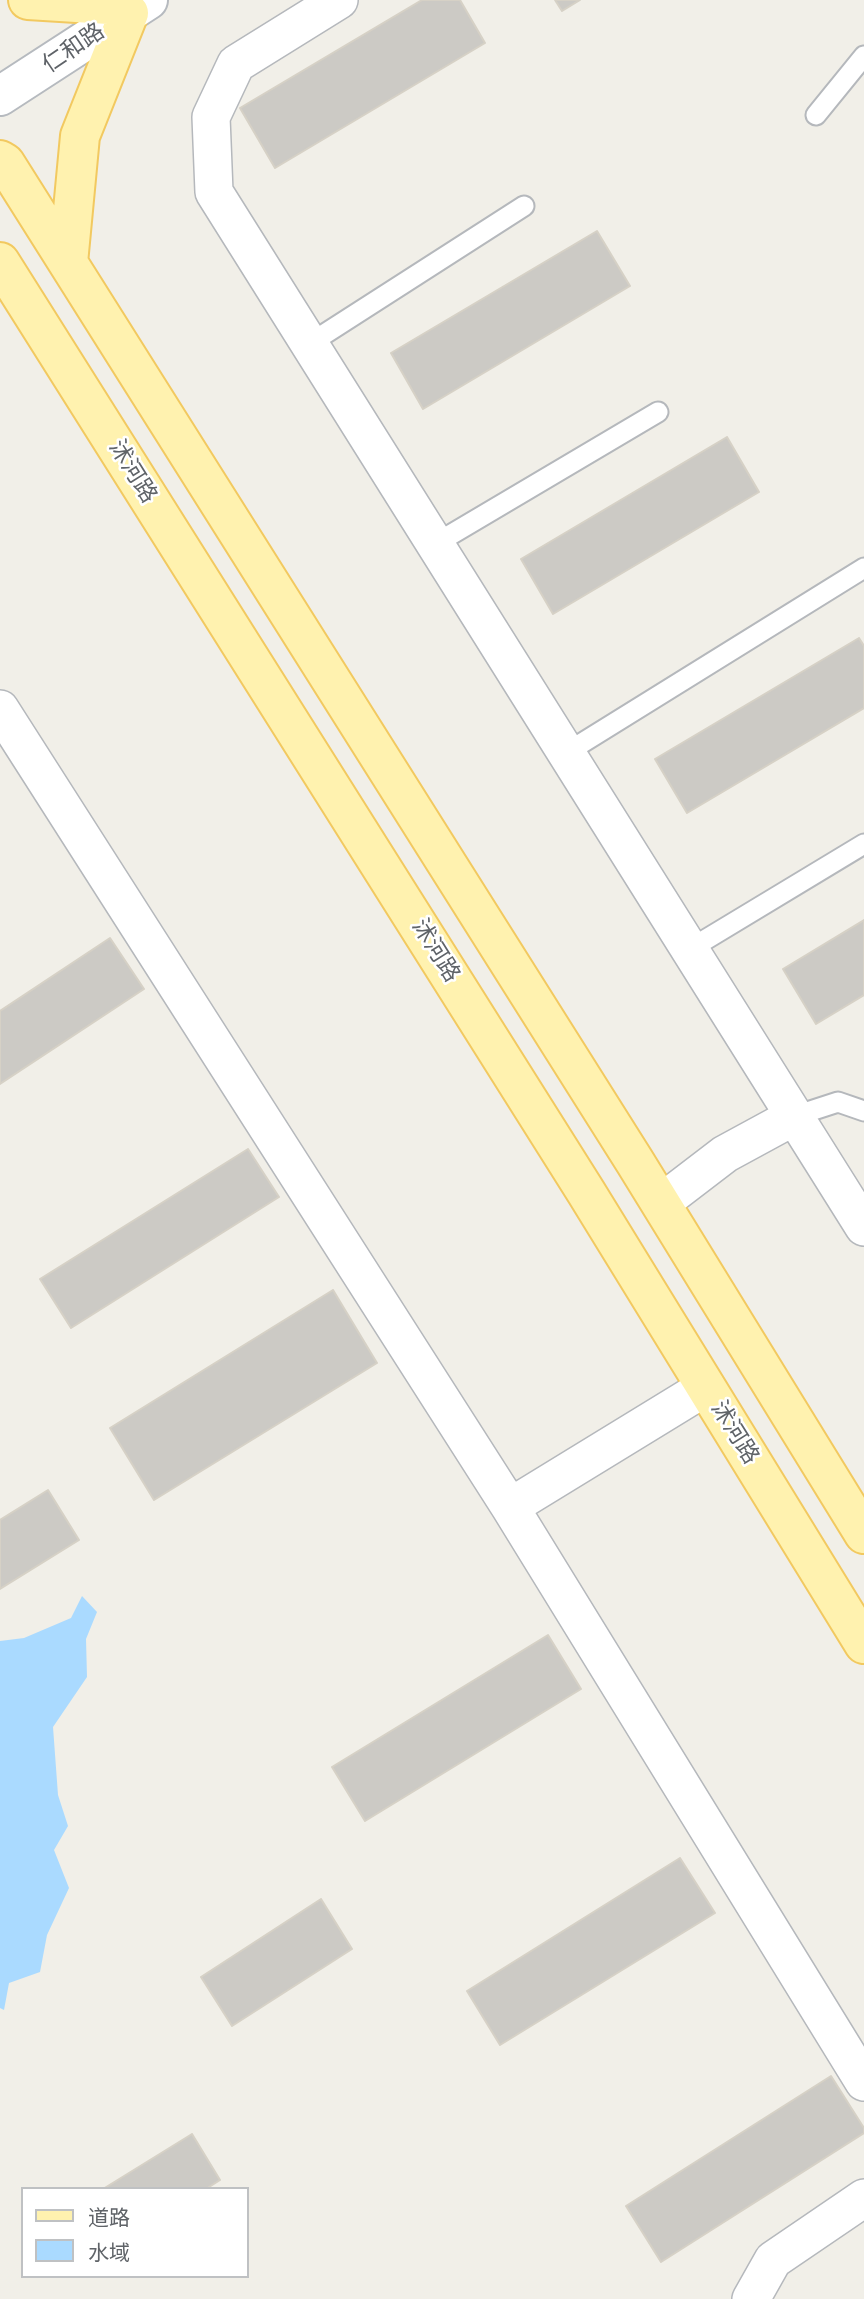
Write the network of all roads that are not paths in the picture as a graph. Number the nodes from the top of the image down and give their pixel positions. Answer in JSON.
{"nodes":[{"id":1,"x":28,"y":0,"type":"edge"},
{"id":2,"x":339,"y":0,"type":"edge"},
{"id":3,"x":125,"y":4,"type":"edge"},
{"id":4,"x":864,"y":56,"type":"edge"},
{"id":5,"x":0,"y":80,"type":"edge"},
{"id":6,"x":0,"y":96,"type":"edge"},
{"id":7,"x":816,"y":115,"type":"dead end"},
{"id":8,"x":0,"y":160,"type":"edge"},
{"id":9,"x":524,"y":206,"type":"dead end"},
{"id":10,"x":0,"y":262,"type":"edge"},
{"id":11,"x":68,"y":263,"type":"junction"},
{"id":12,"x":11,"y":294,"type":"edge"},
{"id":13,"x":310,"y":344,"type":"junction"},
{"id":14,"x":658,"y":412,"type":"dead end"},
{"id":15,"x":435,"y":544,"type":"junction"},
{"id":16,"x":864,"y":568,"type":"edge"},
{"id":17,"x":0,"y":709,"type":"edge"},
{"id":18,"x":566,"y":753,"type":"junction"},
{"id":19,"x":864,"y":844,"type":"edge"},
{"id":20,"x":690,"y":949,"type":"junction"},
{"id":21,"x":864,"y":1111,"type":"edge"},
{"id":22,"x":795,"y":1116,"type":"junction"},
{"id":23,"x":661,"y":1203,"type":"junction"},
{"id":24,"x":864,"y":1227,"type":"edge"},
{"id":25,"x":706,"y":1387,"type":"junction"},
{"id":26,"x":510,"y":1507,"type":"junction"},
{"id":27,"x":864,"y":1534,"type":"edge"},
{"id":28,"x":864,"y":1644,"type":"edge"},
{"id":29,"x":864,"y":2082,"type":"edge"},
{"id":30,"x":864,"y":2198,"type":"edge"},
{"id":31,"x":751,"y":2299,"type":"edge"}],
"edges":[{"from":1,"to":3,"type":"main road"},
{"from":2,"to":13,"type":"street"},
{"from":3,"to":5,"type":"street","name":"仁和路"},
{"from":3,"to":6,"type":"street","name":"仁和路"},
{"from":3,"to":11,"type":"main road"},
{"from":4,"to":7,"type":"lane"},
{"from":8,"to":11,"type":"main road"},
{"from":9,"to":13,"type":"lane"},
{"from":10,"to":12,"type":"main road","name":"沭河路"},
{"from":11,"to":23,"type":"main road"},
{"from":12,"to":25,"type":"main road","name":"沭河路"},
{"from":13,"to":15,"type":"street"},
{"from":14,"to":15,"type":"lane"},
{"from":15,"to":18,"type":"street"},
{"from":16,"to":18,"type":"lane"},
{"from":17,"to":26,"type":"street"},
{"from":18,"to":20,"type":"street"},
{"from":19,"to":20,"type":"lane"},
{"from":20,"to":22,"type":"street"},
{"from":21,"to":22,"type":"lane"},
{"from":22,"to":23,"type":"street"},
{"from":22,"to":24,"type":"street"},
{"from":23,"to":27,"type":"main road"},
{"from":25,"to":26,"type":"street"},
{"from":25,"to":28,"type":"main road","name":"沭河路"},
{"from":26,"to":29,"type":"street"},
{"from":30,"to":31,"type":"street"}]}
